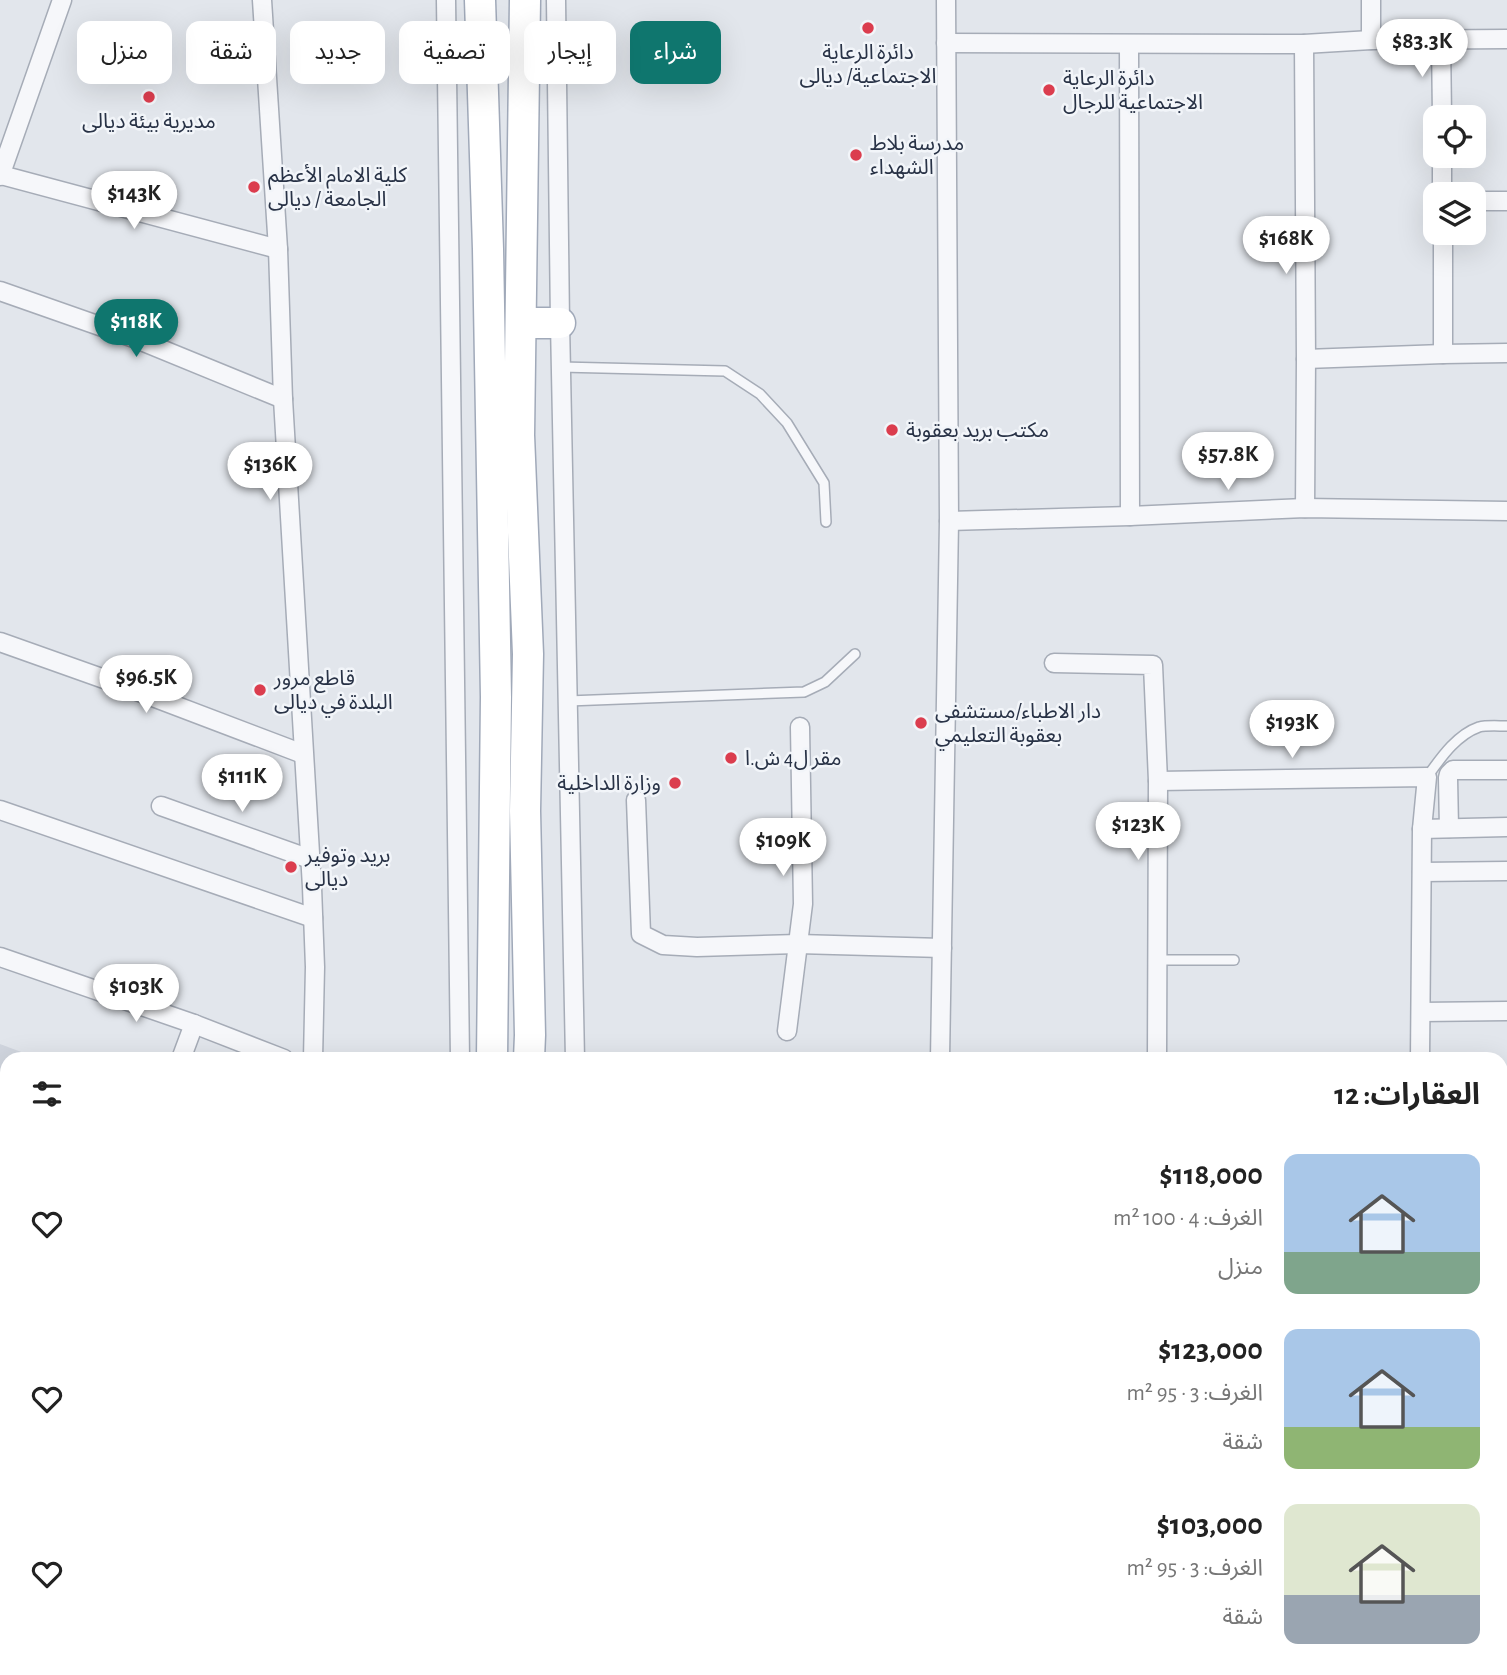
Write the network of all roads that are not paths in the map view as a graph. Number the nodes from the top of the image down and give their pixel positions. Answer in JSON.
{"nodes":[{"id":1,"x":62,"y":0,"type":"edge"},
{"id":2,"x":262,"y":0,"type":"edge"},
{"id":3,"x":446,"y":0,"type":"edge"},
{"id":4,"x":480,"y":0,"type":"edge"},
{"id":5,"x":525,"y":0,"type":"edge"},
{"id":6,"x":556,"y":0,"type":"edge"},
{"id":7,"x":946,"y":0,"type":"edge"},
{"id":8,"x":1371,"y":0,"type":"edge"},
{"id":9,"x":1507,"y":39,"type":"edge"},
{"id":10,"x":1371,"y":40,"type":"junction"},
{"id":11,"x":1441,"y":40,"type":"junction"},
{"id":12,"x":946,"y":43,"type":"junction"},
{"id":13,"x":1304,"y":44,"type":"junction"},
{"id":14,"x":1129,"y":45,"type":"junction"},
{"id":15,"x":1442,"y":105,"type":"edge"},
{"id":16,"x":0,"y":176,"type":"edge"},
{"id":17,"x":1486,"y":201,"type":"edge"},
{"id":18,"x":1507,"y":201,"type":"edge"},
{"id":19,"x":1443,"y":245,"type":"edge"},
{"id":20,"x":278,"y":249,"type":"junction"},
{"id":21,"x":0,"y":291,"type":"edge"},
{"id":22,"x":521,"y":323,"type":"junction"},
{"id":23,"x":560,"y":323,"type":"junction"},
{"id":24,"x":1507,"y":353,"type":"edge"},
{"id":25,"x":1443,"y":354,"type":"junction"},
{"id":26,"x":1306,"y":359,"type":"junction"},
{"id":27,"x":561,"y":368,"type":"junction"},
{"id":28,"x":282,"y":399,"type":"junction"},
{"id":29,"x":1305,"y":508,"type":"junction"},
{"id":30,"x":1507,"y":511,"type":"edge"},
{"id":31,"x":1130,"y":516,"type":"junction"},
{"id":32,"x":949,"y":521,"type":"junction"},
{"id":33,"x":826,"y":522,"type":"dead end"},
{"id":34,"x":0,"y":642,"type":"edge"},
{"id":35,"x":855,"y":654,"type":"dead end"},
{"id":36,"x":1054,"y":663,"type":"dead end"},
{"id":37,"x":568,"y":701,"type":"junction"},
{"id":38,"x":1507,"y":726,"type":"edge"},
{"id":39,"x":800,"y":727,"type":"dead end"},
{"id":40,"x":303,"y":754,"type":"junction"},
{"id":41,"x":1507,"y":770,"type":"edge"},
{"id":42,"x":1427,"y":777,"type":"junction"},
{"id":43,"x":1158,"y":781,"type":"junction"},
{"id":44,"x":636,"y":800,"type":"dead end"},
{"id":45,"x":161,"y":806,"type":"dead end"},
{"id":46,"x":0,"y":810,"type":"edge"},
{"id":47,"x":1507,"y":827,"type":"edge"},
{"id":48,"x":1449,"y":828,"type":"junction"},
{"id":49,"x":1422,"y":829,"type":"junction"},
{"id":50,"x":310,"y":859,"type":"junction"},
{"id":51,"x":1422,"y":872,"type":"junction"},
{"id":52,"x":1507,"y":872,"type":"edge"},
{"id":53,"x":313,"y":918,"type":"junction"},
{"id":54,"x":798,"y":944,"type":"junction"},
{"id":55,"x":942,"y":948,"type":"junction"},
{"id":56,"x":0,"y":957,"type":"edge"},
{"id":57,"x":1157,"y":960,"type":"junction"},
{"id":58,"x":1234,"y":960,"type":"dead end"},
{"id":59,"x":1507,"y":1011,"type":"edge"},
{"id":60,"x":1421,"y":1012,"type":"junction"},
{"id":61,"x":194,"y":1024,"type":"junction"},
{"id":62,"x":787,"y":1031,"type":"dead end"},
{"id":63,"x":184,"y":1052,"type":"edge"},
{"id":64,"x":266,"y":1052,"type":"edge"},
{"id":65,"x":313,"y":1052,"type":"edge"},
{"id":66,"x":460,"y":1052,"type":"edge"},
{"id":67,"x":492,"y":1052,"type":"edge"},
{"id":68,"x":529,"y":1052,"type":"edge"},
{"id":69,"x":575,"y":1052,"type":"edge"},
{"id":70,"x":940,"y":1052,"type":"edge"},
{"id":71,"x":1157,"y":1052,"type":"edge"},
{"id":72,"x":1420,"y":1052,"type":"edge"}],
"edges":[{"from":1,"to":16,"type":"street"},
{"from":2,"to":20,"type":"street"},
{"from":3,"to":66,"type":"street"},
{"from":4,"to":67,"type":"main road"},
{"from":5,"to":22,"type":"main road"},
{"from":6,"to":23,"type":"street"},
{"from":7,"to":12,"type":"street"},
{"from":8,"to":10,"type":"street"},
{"from":9,"to":11,"type":"street"},
{"from":10,"to":11,"type":"street"},
{"from":10,"to":13,"type":"street"},
{"from":11,"to":15,"type":"street"},
{"from":12,"to":14,"type":"street"},
{"from":12,"to":32,"type":"street"},
{"from":13,"to":14,"type":"street"},
{"from":13,"to":26,"type":"street"},
{"from":14,"to":31,"type":"street"},
{"from":16,"to":20,"type":"street"},
{"from":17,"to":18,"type":"street"},
{"from":19,"to":25,"type":"street"},
{"from":20,"to":28,"type":"street"},
{"from":21,"to":28,"type":"street"},
{"from":22,"to":23,"type":"main road"},
{"from":22,"to":68,"type":"main road"},
{"from":23,"to":27,"type":"street"},
{"from":24,"to":25,"type":"street"},
{"from":25,"to":26,"type":"street"},
{"from":26,"to":29,"type":"street"},
{"from":27,"to":33,"type":"lane"},
{"from":27,"to":37,"type":"street"},
{"from":28,"to":40,"type":"street"},
{"from":29,"to":30,"type":"street"},
{"from":29,"to":31,"type":"street"},
{"from":31,"to":32,"type":"street"},
{"from":32,"to":55,"type":"street"},
{"from":34,"to":40,"type":"street"},
{"from":35,"to":37,"type":"lane"},
{"from":36,"to":43,"type":"street"},
{"from":37,"to":69,"type":"street"},
{"from":38,"to":42,"type":"lane"},
{"from":39,"to":54,"type":"street"},
{"from":40,"to":50,"type":"street"},
{"from":41,"to":48,"type":"street"},
{"from":42,"to":43,"type":"street"},
{"from":42,"to":49,"type":"street"},
{"from":43,"to":57,"type":"street"},
{"from":44,"to":54,"type":"street"},
{"from":45,"to":50,"type":"street"},
{"from":46,"to":53,"type":"street"},
{"from":47,"to":48,"type":"street"},
{"from":48,"to":49,"type":"street"},
{"from":49,"to":51,"type":"street"},
{"from":50,"to":53,"type":"street"},
{"from":51,"to":52,"type":"street"},
{"from":51,"to":60,"type":"street"},
{"from":53,"to":65,"type":"street"},
{"from":54,"to":55,"type":"street"},
{"from":54,"to":62,"type":"street"},
{"from":55,"to":70,"type":"street"},
{"from":56,"to":61,"type":"street"},
{"from":57,"to":58,"type":"lane"},
{"from":57,"to":71,"type":"street"},
{"from":59,"to":60,"type":"street"},
{"from":60,"to":72,"type":"street"},
{"from":61,"to":63,"type":"street"},
{"from":61,"to":64,"type":"street"}]}
